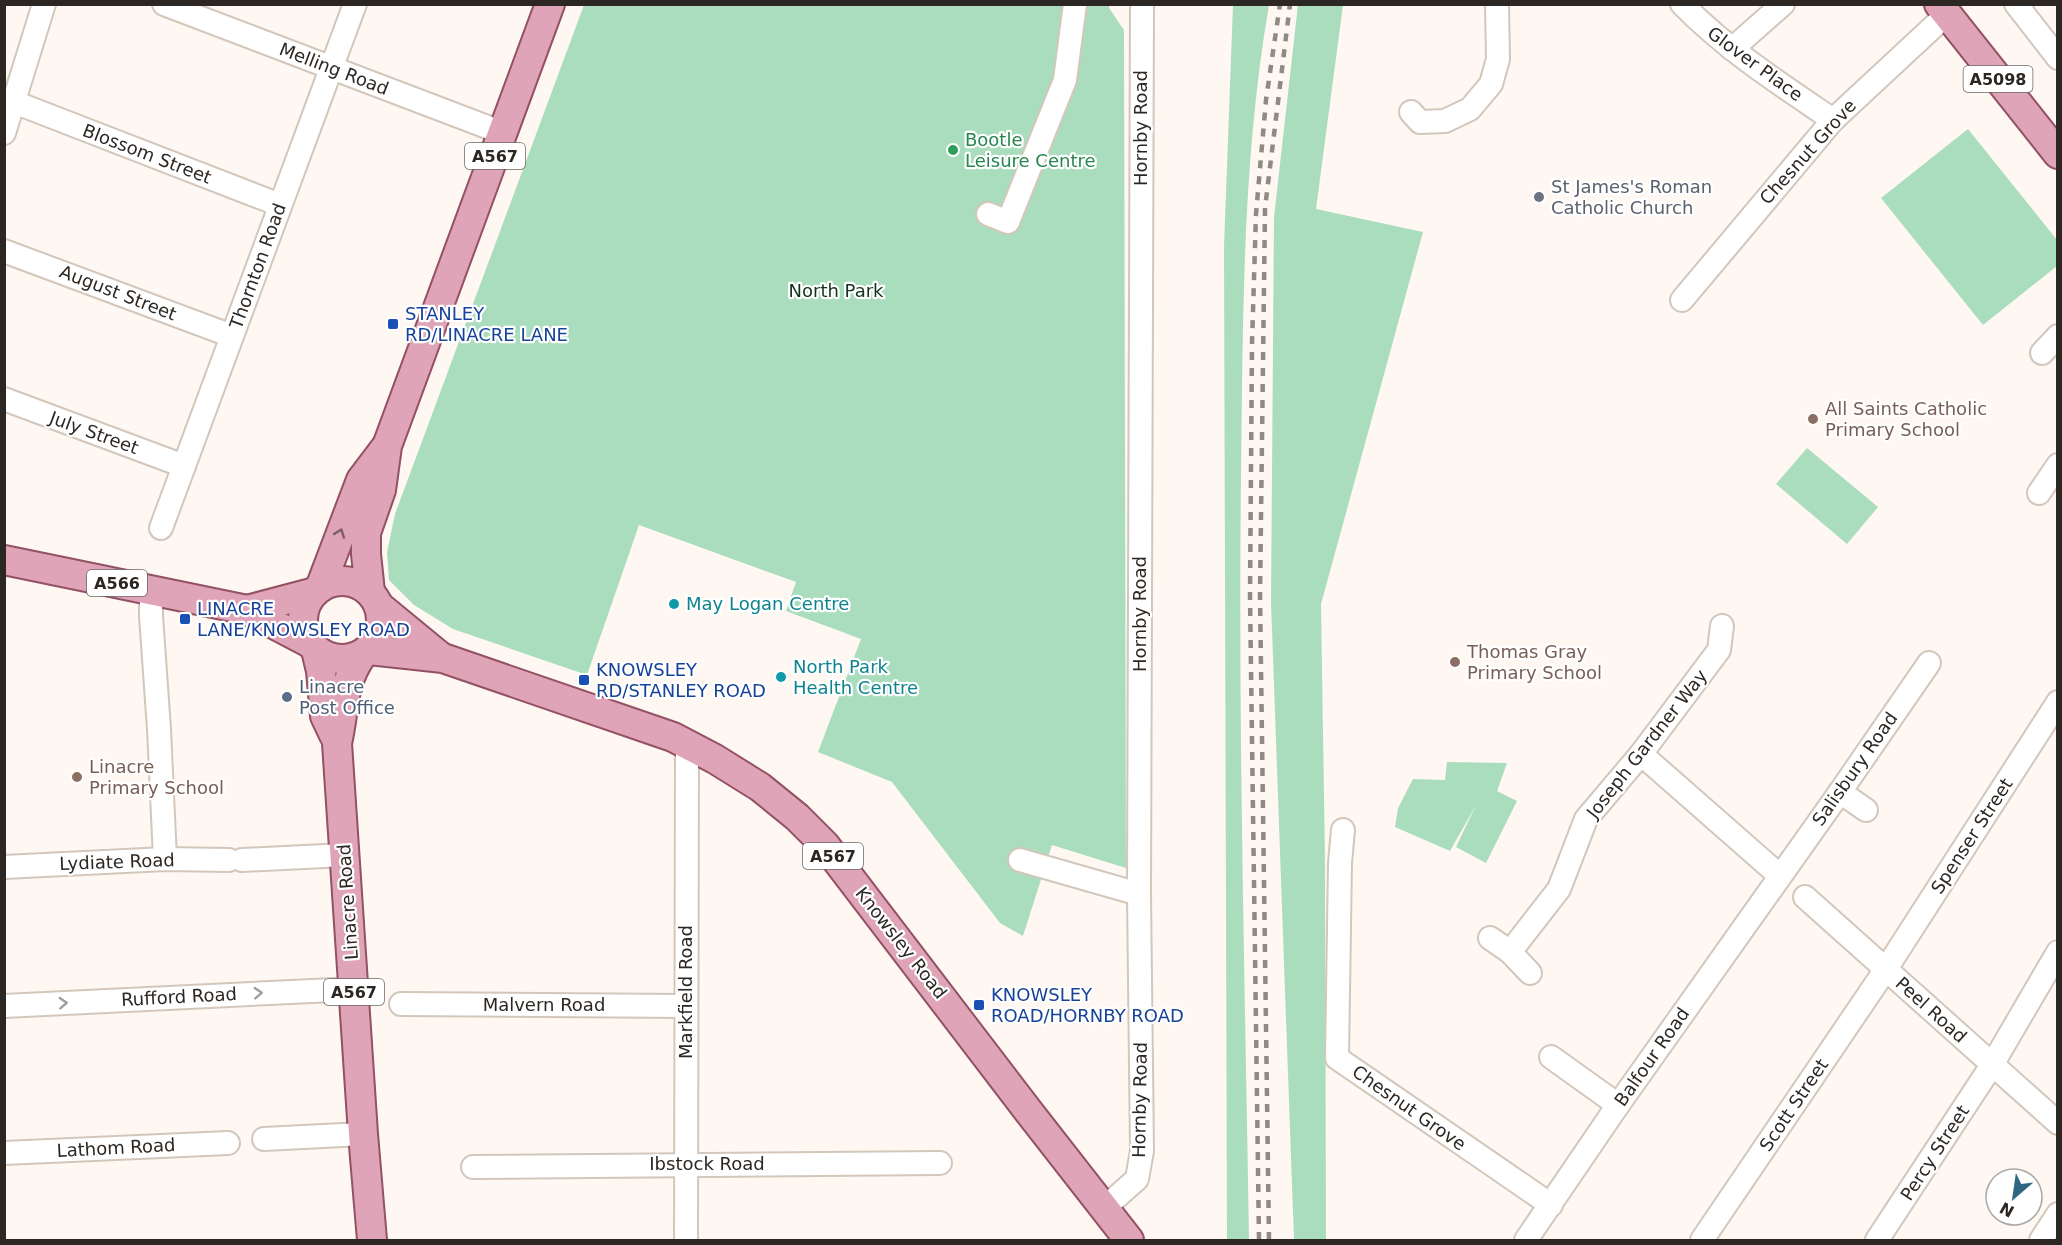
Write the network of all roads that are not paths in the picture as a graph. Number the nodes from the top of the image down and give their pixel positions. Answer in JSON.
{"nodes":[{"id":1,"x":44,"y":4,"type":"edge"},
{"id":2,"x":164,"y":4,"type":"edge"},
{"id":3,"x":355,"y":4,"type":"edge"},
{"id":4,"x":550,"y":4,"type":"edge"},
{"id":5,"x":1075,"y":4,"type":"edge"},
{"id":6,"x":1142,"y":4,"type":"edge"},
{"id":7,"x":1497,"y":4,"type":"edge"},
{"id":8,"x":1682,"y":4,"type":"edge"},
{"id":9,"x":1783,"y":4,"type":"edge"},
{"id":10,"x":2016,"y":4,"type":"edge"},
{"id":11,"x":1942,"y":10,"type":"edge"},
{"id":12,"x":1732,"y":49,"type":"junction"},
{"id":13,"x":2058,"y":58,"type":"edge"},
{"id":14,"x":332,"y":69,"type":"junction"},
{"id":15,"x":14,"y":102,"type":"junction"},
{"id":16,"x":1411,"y":112,"type":"dead end"},
{"id":17,"x":1833,"y":120,"type":"junction"},
{"id":18,"x":4,"y":133,"type":"edge"},
{"id":19,"x":503,"y":133,"type":"junction"},
{"id":20,"x":2058,"y":154,"type":"edge"},
{"id":21,"x":280,"y":205,"type":"junction"},
{"id":22,"x":988,"y":214,"type":"dead end"},
{"id":23,"x":4,"y":251,"type":"edge"},
{"id":24,"x":1682,"y":300,"type":"dead end"},
{"id":25,"x":232,"y":336,"type":"junction"},
{"id":26,"x":2058,"y":336,"type":"edge"},
{"id":27,"x":2042,"y":353,"type":"dead end"},
{"id":28,"x":4,"y":399,"type":"edge"},
{"id":29,"x":387,"y":446,"type":"junction"},
{"id":30,"x":2058,"y":465,"type":"edge"},
{"id":31,"x":184,"y":466,"type":"junction"},
{"id":32,"x":2039,"y":493,"type":"dead end"},
{"id":33,"x":161,"y":528,"type":"dead end"},
{"id":34,"x":4,"y":560,"type":"edge"},
{"id":35,"x":317,"y":590,"type":"junction"},
{"id":36,"x":151,"y":591,"type":"junction"},
{"id":37,"x":375,"y":599,"type":"junction"},
{"id":38,"x":247,"y":610,"type":"junction"},
{"id":39,"x":1722,"y":626,"type":"dead end"},
{"id":40,"x":313,"y":646,"type":"junction"},
{"id":41,"x":365,"y":652,"type":"junction"},
{"id":42,"x":443,"y":658,"type":"junction"},
{"id":43,"x":1929,"y":663,"type":"dead end"},
{"id":44,"x":2058,"y":702,"type":"edge"},
{"id":45,"x":337,"y":743,"type":"junction"},
{"id":46,"x":687,"y":744,"type":"junction"},
{"id":47,"x":1641,"y":754,"type":"junction"},
{"id":48,"x":1840,"y":792,"type":"junction"},
{"id":49,"x":1866,"y":810,"type":"dead end"},
{"id":50,"x":1343,"y":830,"type":"dead end"},
{"id":51,"x":345,"y":855,"type":"junction"},
{"id":52,"x":165,"y":859,"type":"junction"},
{"id":53,"x":1020,"y":860,"type":"dead end"},
{"id":54,"x":4,"y":867,"type":"edge"},
{"id":55,"x":1780,"y":876,"type":"junction"},
{"id":56,"x":1139,"y":894,"type":"junction"},
{"id":57,"x":1804,"y":897,"type":"dead end"},
{"id":58,"x":1490,"y":938,"type":"dead end"},
{"id":59,"x":1510,"y":952,"type":"junction"},
{"id":60,"x":2058,"y":952,"type":"edge"},
{"id":61,"x":1886,"y":969,"type":"junction"},
{"id":62,"x":1530,"y":973,"type":"dead end"},
{"id":63,"x":354,"y":989,"type":"junction"},
{"id":64,"x":401,"y":1004,"type":"dead end"},
{"id":65,"x":4,"y":1005,"type":"edge"},
{"id":66,"x":687,"y":1006,"type":"junction"},
{"id":67,"x":1551,"y":1057,"type":"dead end"},
{"id":68,"x":1992,"y":1065,"type":"junction"},
{"id":69,"x":1618,"y":1105,"type":"junction"},
{"id":70,"x":2058,"y":1123,"type":"edge"},
{"id":71,"x":363,"y":1134,"type":"junction"},
{"id":72,"x":264,"y":1139,"type":"dead end"},
{"id":73,"x":228,"y":1143,"type":"dead end"},
{"id":74,"x":4,"y":1153,"type":"edge"},
{"id":75,"x":940,"y":1163,"type":"dead end"},
{"id":76,"x":687,"y":1164,"type":"junction"},
{"id":77,"x":473,"y":1167,"type":"dead end"},
{"id":78,"x":1551,"y":1205,"type":"junction"},
{"id":79,"x":1103,"y":1209,"type":"junction"},
{"id":80,"x":2058,"y":1214,"type":"edge"},
{"id":81,"x":372,"y":1240,"type":"edge"},
{"id":82,"x":686,"y":1240,"type":"edge"},
{"id":83,"x":1130,"y":1240,"type":"edge"},
{"id":84,"x":1526,"y":1240,"type":"edge"},
{"id":85,"x":1702,"y":1240,"type":"edge"},
{"id":86,"x":1877,"y":1240,"type":"edge"},
{"id":87,"x":2041,"y":1240,"type":"edge"}],
"edges":[{"from":1,"to":15,"type":"street"},
{"from":2,"to":14,"type":"street","name":"Melling Road"},
{"from":3,"to":14,"type":"street","name":"Thornton Road"},
{"from":4,"to":19,"type":"main road","number":"A567"},
{"from":5,"to":22,"type":"street"},
{"from":6,"to":56,"type":"street","name":"Hornby Road"},
{"from":7,"to":16,"type":"street"},
{"from":8,"to":12,"type":"street","name":"Glover Place"},
{"from":9,"to":12,"type":"street"},
{"from":10,"to":13,"type":"street"},
{"from":11,"to":17,"type":"street","name":"Chesnut Grove"},
{"from":11,"to":20,"type":"main road","number":"A5098"},
{"from":12,"to":17,"type":"street","name":"Glover Place"},
{"from":14,"to":19,"type":"street","name":"Melling Road"},
{"from":14,"to":21,"type":"street","name":"Thornton Road"},
{"from":15,"to":18,"type":"street"},
{"from":15,"to":21,"type":"street","name":"Blossom Street"},
{"from":17,"to":24,"type":"street","name":"Chesnut Grove"},
{"from":19,"to":29,"type":"main road","number":"A567"},
{"from":21,"to":25,"type":"street","name":"Thornton Road"},
{"from":23,"to":25,"type":"street","name":"August Street"},
{"from":25,"to":31,"type":"street","name":"Thornton Road"},
{"from":26,"to":27,"type":"street"},
{"from":28,"to":31,"type":"street","name":"July Street"},
{"from":35,"to":29,"type":"main road","number":"A567","one_way":true},
{"from":29,"to":37,"type":"main road","number":"A567"},
{"from":30,"to":32,"type":"street"},
{"from":31,"to":33,"type":"street","name":"Thornton Road"},
{"from":34,"to":36,"type":"main road","number":"A566"},
{"from":35,"to":37,"type":"main road"},
{"from":35,"to":38,"type":"main road","number":"A566"},
{"from":35,"to":40,"type":"main road"},
{"from":36,"to":38,"type":"main road","number":"A566"},
{"from":36,"to":52,"type":"street"},
{"from":37,"to":41,"type":"main road"},
{"from":37,"to":42,"type":"main road","name":"Knowsley Road"},
{"from":38,"to":40,"type":"main road","number":"A566"},
{"from":39,"to":47,"type":"street","name":"Joseph Gardner Way"},
{"from":40,"to":41,"type":"main road"},
{"from":40,"to":45,"type":"main road","name":"Linacre Road","number":"A567"},
{"from":41,"to":42,"type":"main road","name":"Knowsley Road"},
{"from":41,"to":45,"type":"main road","name":"Linacre Road","number":"A567"},
{"from":42,"to":46,"type":"main road","name":"Knowsley Road","number":"A567"},
{"from":43,"to":48,"type":"street","name":"Salisbury Road"},
{"from":44,"to":61,"type":"street","name":"Spenser Street"},
{"from":45,"to":51,"type":"main road","name":"Linacre Road","number":"A567"},
{"from":46,"to":66,"type":"street","name":"Markfield Road"},
{"from":46,"to":79,"type":"main road","name":"Knowsley Road","number":"A567"},
{"from":47,"to":55,"type":"street"},
{"from":47,"to":59,"type":"street","name":"Joseph Gardner Way"},
{"from":48,"to":49,"type":"street"},
{"from":48,"to":55,"type":"street","name":"Salisbury Road"},
{"from":50,"to":78,"type":"street","name":"Chesnut Grove"},
{"from":51,"to":52,"type":"street","name":"Lydiate Road"},
{"from":51,"to":63,"type":"main road","name":"Linacre Road","number":"A567"},
{"from":52,"to":54,"type":"street","name":"Lydiate Road"},
{"from":53,"to":56,"type":"street"},
{"from":55,"to":69,"type":"street","name":"Balfour Road"},
{"from":56,"to":79,"type":"street","name":"Hornby Road"},
{"from":57,"to":61,"type":"street","name":"Peel Road"},
{"from":58,"to":59,"type":"street"},
{"from":59,"to":62,"type":"street"},
{"from":60,"to":68,"type":"street","name":"Percy Street"},
{"from":61,"to":68,"type":"street","name":"Peel Road"},
{"from":61,"to":85,"type":"street","name":"Scott Street"},
{"from":65,"to":63,"type":"street","name":"Rufford Road","one_way":true},
{"from":63,"to":71,"type":"main road","name":"Linacre Road","number":"A567"},
{"from":64,"to":66,"type":"street","name":"Malvern Road"},
{"from":66,"to":76,"type":"street","name":"Markfield Road"},
{"from":67,"to":69,"type":"street"},
{"from":68,"to":70,"type":"street","name":"Peel Road"},
{"from":68,"to":86,"type":"street","name":"Percy Street"},
{"from":69,"to":78,"type":"street","name":"Balfour Road"},
{"from":71,"to":72,"type":"street"},
{"from":71,"to":81,"type":"main road","name":"Linacre Road","number":"A567"},
{"from":73,"to":74,"type":"street","name":"Lathom Road"},
{"from":75,"to":76,"type":"street","name":"Ibstock Road"},
{"from":76,"to":77,"type":"street","name":"Ibstock Road"},
{"from":76,"to":82,"type":"street","name":"Markfield Road"},
{"from":78,"to":84,"type":"street","name":"Balfour Road"},
{"from":79,"to":83,"type":"main road","name":"Knowsley Road","number":"A567"},
{"from":80,"to":87,"type":"street"}]}
